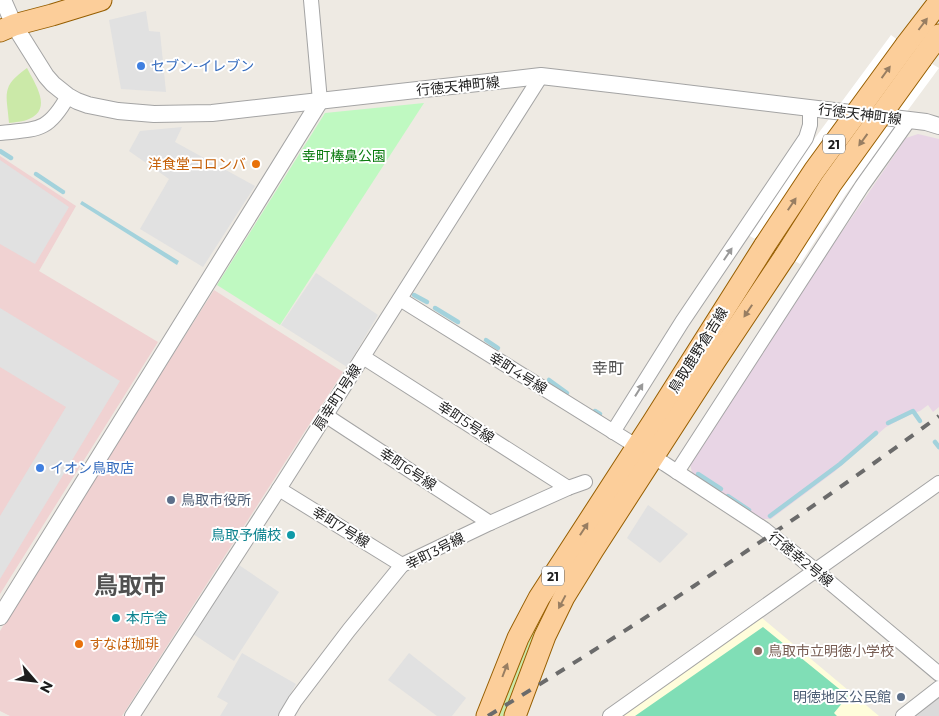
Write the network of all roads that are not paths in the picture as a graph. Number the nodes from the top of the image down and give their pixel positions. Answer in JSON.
{"nodes":[{"id":1,"x":3,"y":0,"type":"edge"},
{"id":2,"x":48,"y":0,"type":"edge"},
{"id":3,"x":102,"y":0,"type":"edge"},
{"id":4,"x":310,"y":0,"type":"edge"},
{"id":5,"x":931,"y":0,"type":"edge"},
{"id":6,"x":939,"y":2,"type":"edge"},
{"id":7,"x":7,"y":28,"type":"edge"},
{"id":8,"x":939,"y":35,"type":"edge"},
{"id":9,"x":914,"y":52,"type":"junction"},
{"id":10,"x":542,"y":76,"type":"junction"},
{"id":11,"x":68,"y":96,"type":"junction"},
{"id":12,"x":320,"y":101,"type":"junction"},
{"id":13,"x":810,"y":108,"type":"junction"},
{"id":14,"x":908,"y":120,"type":"junction"},
{"id":15,"x":939,"y":126,"type":"edge"},
{"id":16,"x":0,"y":133,"type":"edge"},
{"id":17,"x":400,"y":299,"type":"junction"},
{"id":18,"x":363,"y":357,"type":"junction"},
{"id":19,"x":325,"y":416,"type":"junction"},
{"id":20,"x":614,"y":432,"type":"junction"},
{"id":21,"x":645,"y":452,"type":"junction"},
{"id":22,"x":678,"y":472,"type":"junction"},
{"id":23,"x":585,"y":482,"type":"dead end"},
{"id":24,"x":939,"y":483,"type":"edge"},
{"id":25,"x":568,"y":488,"type":"junction"},
{"id":26,"x":279,"y":489,"type":"junction"},
{"id":27,"x":490,"y":523,"type":"junction"},
{"id":28,"x":402,"y":565,"type":"junction"},
{"id":29,"x":815,"y":570,"type":"junction"},
{"id":30,"x":0,"y":617,"type":"edge"},
{"id":31,"x":939,"y":674,"type":"edge"},
{"id":32,"x":939,"y":688,"type":"edge"},
{"id":33,"x":132,"y":716,"type":"edge"},
{"id":34,"x":286,"y":716,"type":"edge"},
{"id":35,"x":487,"y":716,"type":"edge"},
{"id":36,"x":515,"y":716,"type":"edge"},
{"id":37,"x":610,"y":716,"type":"edge"},
{"id":38,"x":903,"y":716,"type":"edge"}],
"edges":[{"from":1,"to":7,"type":"street","name":"行徳天神町線"},
{"from":2,"to":7,"type":"main road"},
{"from":3,"to":7,"type":"main road"},
{"from":4,"to":12,"type":"street"},
{"from":5,"to":6,"type":"main road"},
{"from":9,"to":6,"type":"main road","name":"鳥取鹿野倉吉線","number":"21","one_way":true},
{"from":7,"to":11,"type":"street","name":"行徳天神町線"},
{"from":8,"to":9,"type":"main road","name":"鳥取鹿野倉吉線","number":"21"},
{"from":9,"to":21,"type":"main road","name":"鳥取鹿野倉吉線","number":"21","one_way":true,"bridge":true},
{"from":21,"to":9,"type":"main road","name":"鳥取鹿野倉吉線","number":"21","one_way":true,"bridge":true},
{"from":10,"to":12,"type":"street","name":"行徳天神町線"},
{"from":10,"to":13,"type":"street","name":"行徳天神町線"},
{"from":10,"to":17,"type":"street","name":"扇幸町1号線"},
{"from":11,"to":12,"type":"street","name":"行徳天神町線"},
{"from":11,"to":16,"type":"street"},
{"from":12,"to":30,"type":"street"},
{"from":13,"to":14,"type":"street","name":"行徳天神町線"},
{"from":20,"to":13,"type":"street","one_way":true},
{"from":14,"to":15,"type":"street","name":"行徳天神町線"},
{"from":14,"to":22,"type":"street"},
{"from":17,"to":18,"type":"street","name":"扇幸町1号線"},
{"from":17,"to":20,"type":"street","name":"幸町4号線"},
{"from":18,"to":19,"type":"street","name":"扇幸町1号線"},
{"from":18,"to":25,"type":"street","name":"幸町5号線"},
{"from":19,"to":26,"type":"street","name":"扇幸町1号線"},
{"from":19,"to":27,"type":"street","name":"幸町6号線"},
{"from":20,"to":21,"type":"street","name":"幸町4号線"},
{"from":21,"to":22,"type":"street","name":"行徳幸2号線"},
{"from":35,"to":21,"type":"main road","name":"鳥取鹿野倉吉線","number":"21","one_way":true},
{"from":21,"to":36,"type":"main road","name":"鳥取鹿野倉吉線","number":"21","one_way":true},
{"from":22,"to":29,"type":"street","name":"行徳幸2号線"},
{"from":23,"to":25,"type":"street","name":"幸町3号線"},
{"from":24,"to":29,"type":"street"},
{"from":25,"to":27,"type":"street","name":"幸町3号線"},
{"from":26,"to":28,"type":"street","name":"幸町7号線"},
{"from":26,"to":33,"type":"street","name":"扇幸町1号線"},
{"from":27,"to":28,"type":"street","name":"幸町3号線"},
{"from":28,"to":34,"type":"street","name":"幸町3号線"},
{"from":29,"to":31,"type":"street","name":"行徳幸2号線"},
{"from":29,"to":37,"type":"street"},
{"from":32,"to":38,"type":"street"}]}
